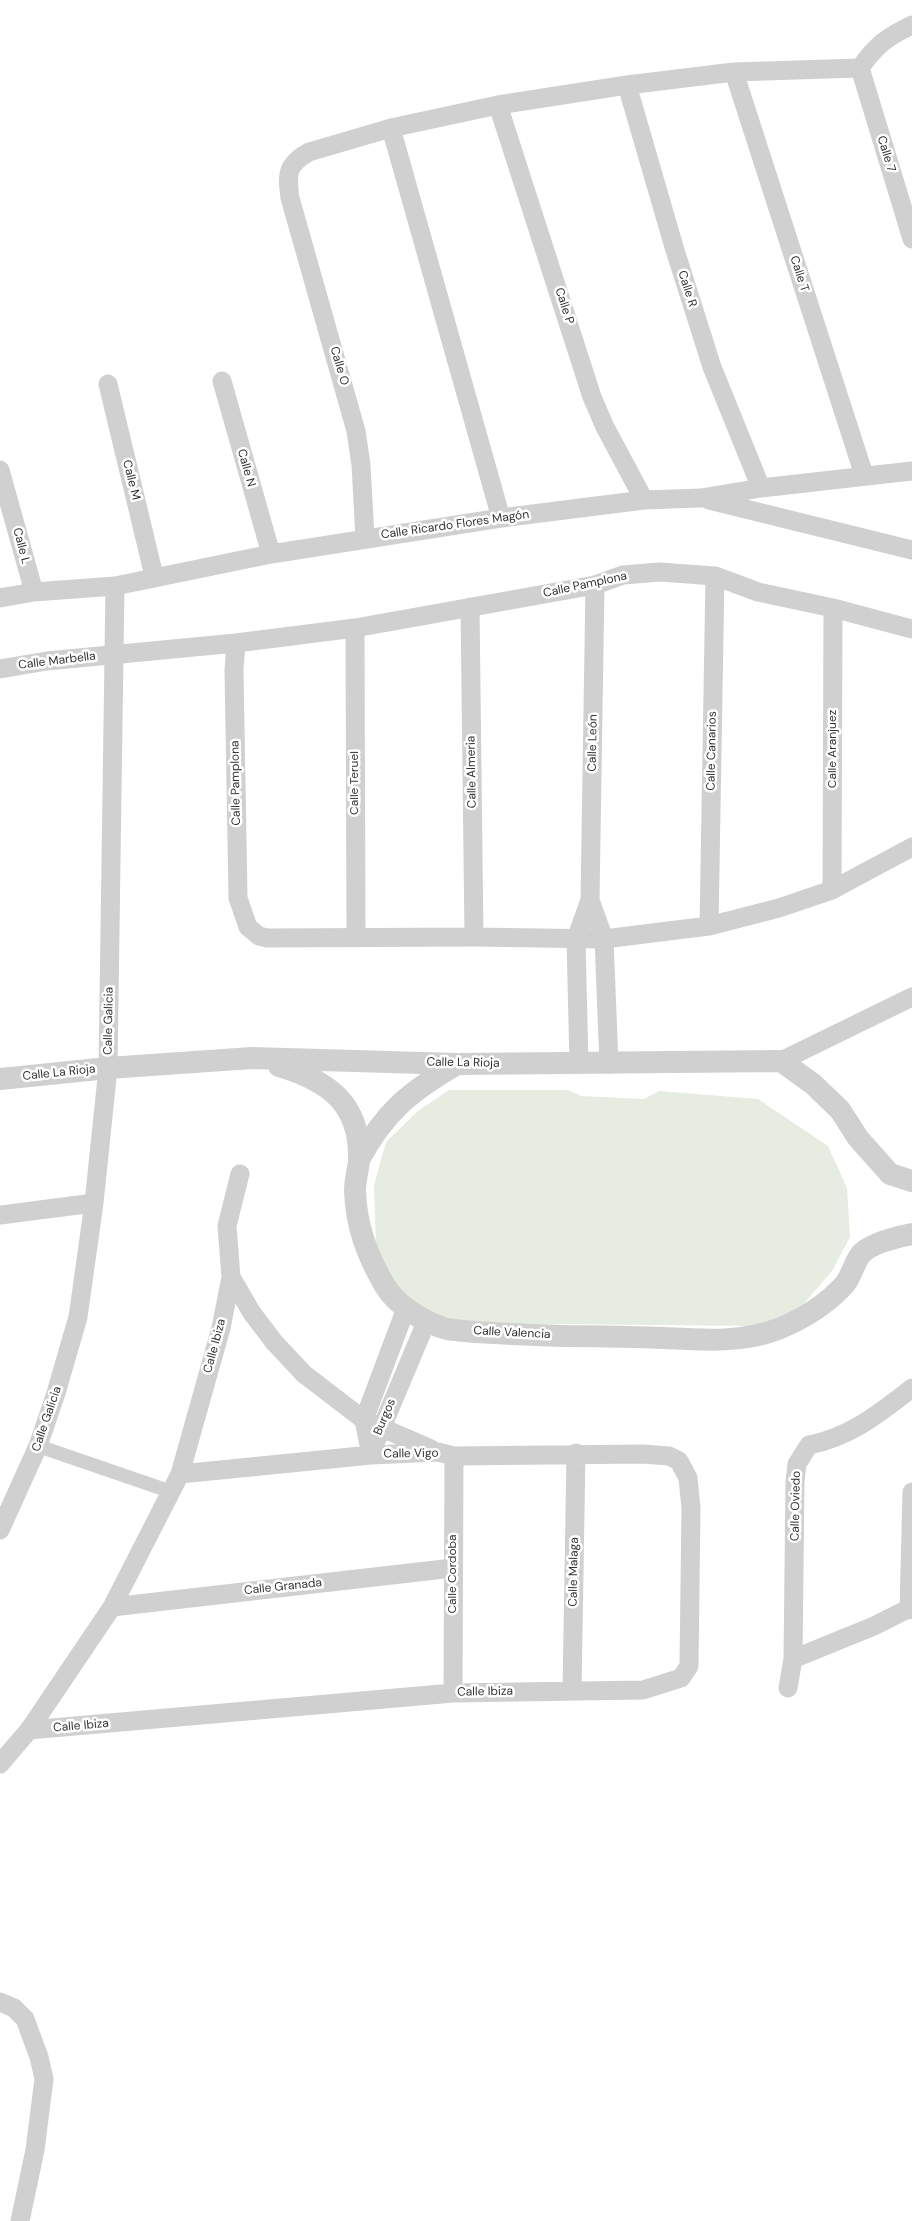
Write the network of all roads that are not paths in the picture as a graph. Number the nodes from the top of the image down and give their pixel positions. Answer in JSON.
{"nodes":[{"id":1,"x":912,"y":25,"type":"edge"},
{"id":2,"x":860,"y":68,"type":"junction"},
{"id":3,"x":734,"y":72,"type":"junction"},
{"id":4,"x":627,"y":85,"type":"junction"},
{"id":5,"x":498,"y":105,"type":"junction"},
{"id":6,"x":391,"y":128,"type":"junction"},
{"id":7,"x":912,"y":239,"type":"edge"},
{"id":8,"x":222,"y":381,"type":"dead end"},
{"id":9,"x":108,"y":384,"type":"dead end"},
{"id":10,"x":0,"y":470,"type":"edge"},
{"id":11,"x":912,"y":471,"type":"edge"},
{"id":12,"x":864,"y":475,"type":"junction"},
{"id":13,"x":761,"y":488,"type":"junction"},
{"id":14,"x":701,"y":498,"type":"junction"},
{"id":15,"x":644,"y":500,"type":"junction"},
{"id":16,"x":501,"y":518,"type":"junction"},
{"id":17,"x":365,"y":538,"type":"junction"},
{"id":18,"x":912,"y":550,"type":"edge"},
{"id":19,"x":271,"y":554,"type":"junction"},
{"id":20,"x":154,"y":576,"type":"junction"},
{"id":21,"x":715,"y":576,"type":"junction"},
{"id":22,"x":595,"y":585,"type":"junction"},
{"id":23,"x":115,"y":586,"type":"junction"},
{"id":24,"x":34,"y":592,"type":"junction"},
{"id":25,"x":0,"y":598,"type":"edge"},
{"id":26,"x":470,"y":607,"type":"junction"},
{"id":27,"x":833,"y":608,"type":"junction"},
{"id":28,"x":355,"y":628,"type":"junction"},
{"id":29,"x":912,"y":629,"type":"edge"},
{"id":30,"x":236,"y":643,"type":"junction"},
{"id":31,"x":114,"y":655,"type":"junction"},
{"id":32,"x":0,"y":669,"type":"edge"},
{"id":33,"x":912,"y":848,"type":"edge"},
{"id":34,"x":832,"y":890,"type":"junction"},
{"id":35,"x":590,"y":900,"type":"junction"},
{"id":36,"x":709,"y":926,"type":"junction"},
{"id":37,"x":474,"y":937,"type":"junction"},
{"id":38,"x":356,"y":938,"type":"junction"},
{"id":39,"x":576,"y":939,"type":"junction"},
{"id":40,"x":604,"y":939,"type":"junction"},
{"id":41,"x":912,"y":997,"type":"edge"},
{"id":42,"x":252,"y":1058,"type":"junction"},
{"id":43,"x":781,"y":1061,"type":"junction"},
{"id":44,"x":457,"y":1064,"type":"junction"},
{"id":45,"x":579,"y":1064,"type":"junction"},
{"id":46,"x":609,"y":1064,"type":"junction"},
{"id":47,"x":108,"y":1068,"type":"junction"},
{"id":48,"x":0,"y":1079,"type":"edge"},
{"id":49,"x":359,"y":1160,"type":"junction"},
{"id":50,"x":240,"y":1174,"type":"dead end"},
{"id":51,"x":912,"y":1181,"type":"edge"},
{"id":52,"x":94,"y":1203,"type":"junction"},
{"id":53,"x":0,"y":1215,"type":"edge"},
{"id":54,"x":912,"y":1234,"type":"edge"},
{"id":55,"x":230,"y":1277,"type":"junction"},
{"id":56,"x":406,"y":1308,"type":"junction"},
{"id":57,"x":427,"y":1320,"type":"junction"},
{"id":58,"x":912,"y":1388,"type":"edge"},
{"id":59,"x":372,"y":1424,"type":"junction"},
{"id":60,"x":38,"y":1446,"type":"junction"},
{"id":61,"x":446,"y":1454,"type":"junction"},
{"id":62,"x":576,"y":1454,"type":"junction"},
{"id":63,"x":643,"y":1454,"type":"joint"},
{"id":64,"x":370,"y":1455,"type":"junction"},
{"id":65,"x":180,"y":1474,"type":"junction"},
{"id":66,"x":172,"y":1492,"type":"junction"},
{"id":67,"x":912,"y":1492,"type":"edge"},
{"id":68,"x":0,"y":1530,"type":"edge"},
{"id":69,"x":453,"y":1568,"type":"junction"},
{"id":70,"x":112,"y":1607,"type":"junction"},
{"id":71,"x":910,"y":1608,"type":"edge"},
{"id":72,"x":793,"y":1659,"type":"junction"},
{"id":73,"x":788,"y":1688,"type":"dead end"},
{"id":74,"x":572,"y":1691,"type":"junction"},
{"id":75,"x":454,"y":1693,"type":"junction"},
{"id":76,"x":29,"y":1730,"type":"junction"},
{"id":77,"x":0,"y":1764,"type":"edge"},
{"id":78,"x":0,"y":2002,"type":"edge"},
{"id":79,"x":20,"y":2221,"type":"edge"}],
"edges":[{"from":1,"to":2,"type":"street"},
{"from":2,"to":3,"type":"street","name":"Calle O"},
{"from":2,"to":7,"type":"street","name":"Calle 7"},
{"from":3,"to":4,"type":"street","name":"Calle O"},
{"from":3,"to":12,"type":"street","name":"Calle T"},
{"from":4,"to":5,"type":"street","name":"Calle O"},
{"from":4,"to":13,"type":"street","name":"Calle R"},
{"from":5,"to":6,"type":"street","name":"Calle O"},
{"from":5,"to":15,"type":"street","name":"Calle P"},
{"from":6,"to":16,"type":"street"},
{"from":6,"to":17,"type":"street","name":"Calle O"},
{"from":8,"to":19,"type":"street","name":"Calle N"},
{"from":9,"to":20,"type":"street","name":"Calle M"},
{"from":10,"to":24,"type":"street","name":"Calle L"},
{"from":11,"to":12,"type":"street","name":"Calle Ricardo Flores Magón"},
{"from":12,"to":13,"type":"street","name":"Calle Ricardo Flores Magón"},
{"from":13,"to":14,"type":"street","name":"Calle Ricardo Flores Magón"},
{"from":14,"to":15,"type":"street","name":"Calle Ricardo Flores Magón"},
{"from":14,"to":18,"type":"street"},
{"from":15,"to":16,"type":"street","name":"Calle Ricardo Flores Magón"},
{"from":16,"to":17,"type":"street","name":"Calle Ricardo Flores Magón"},
{"from":17,"to":19,"type":"street","name":"Calle Ricardo Flores Magón"},
{"from":19,"to":20,"type":"street","name":"Calle Ricardo Flores Magón"},
{"from":20,"to":23,"type":"street","name":"Calle Ricardo Flores Magón"},
{"from":21,"to":22,"type":"street","name":"Calle Pamplona"},
{"from":21,"to":27,"type":"street","name":"Calle Pamplona"},
{"from":21,"to":36,"type":"street","name":"Calle Canarios"},
{"from":22,"to":26,"type":"street","name":"Calle Pamplona"},
{"from":22,"to":35,"type":"street","name":"Calle León"},
{"from":23,"to":24,"type":"street","name":"Calle Ricardo Flores Magón"},
{"from":23,"to":31,"type":"street","name":"Calle Galicia"},
{"from":24,"to":25,"type":"street","name":"Calle Ricardo Flores Magón"},
{"from":26,"to":28,"type":"street","name":"Calle Pamplona"},
{"from":26,"to":37,"type":"street","name":"Calle Almeria"},
{"from":27,"to":29,"type":"street","name":"Calle Pamplona"},
{"from":27,"to":34,"type":"street","name":"Calle Aranjuez"},
{"from":28,"to":30,"type":"street","name":"Calle Pamplona"},
{"from":28,"to":38,"type":"street","name":"Calle Teruel"},
{"from":30,"to":31,"type":"street","name":"Calle Marbella"},
{"from":30,"to":38,"type":"street","name":"Calle Pamplona"},
{"from":31,"to":32,"type":"street","name":"Calle Marbella"},
{"from":31,"to":47,"type":"street","name":"Calle Galicia"},
{"from":33,"to":34,"type":"street","name":"Calle Pamplona"},
{"from":34,"to":36,"type":"street","name":"Calle Pamplona"},
{"from":35,"to":39,"type":"street","name":"Calle León"},
{"from":35,"to":40,"type":"street","name":"Calle León"},
{"from":36,"to":40,"type":"street","name":"Calle Pamplona"},
{"from":37,"to":38,"type":"street","name":"Calle Pamplona"},
{"from":37,"to":39,"type":"street","name":"Calle Pamplona"},
{"from":39,"to":40,"type":"street","name":"Calle Pamplona"},
{"from":39,"to":45,"type":"street","name":"Calle León"},
{"from":40,"to":46,"type":"street","name":"Calle León"},
{"from":41,"to":43,"type":"street","name":"Calle La Rioja"},
{"from":42,"to":44,"type":"street","name":"Calle La Rioja"},
{"from":42,"to":47,"type":"street","name":"Calle La Rioja"},
{"from":42,"to":49,"type":"street","name":"Calle Valencia"},
{"from":43,"to":46,"type":"street","name":"Calle La Rioja"},
{"from":43,"to":51,"type":"street"},
{"from":44,"to":45,"type":"street","name":"Calle La Rioja"},
{"from":44,"to":49,"type":"street"},
{"from":45,"to":46,"type":"street","name":"Calle La Rioja"},
{"from":47,"to":48,"type":"street","name":"Calle La Rioja"},
{"from":47,"to":52,"type":"street","name":"Calle Galicia"},
{"from":49,"to":56,"type":"street","name":"Calle Valencia"},
{"from":50,"to":55,"type":"street","name":"Calle Ibiza"},
{"from":52,"to":53,"type":"street"},
{"from":52,"to":60,"type":"street","name":"Calle Galicia"},
{"from":54,"to":57,"type":"street","name":"Calle Valencia"},
{"from":55,"to":59,"type":"street","name":"Calle Ibiza"},
{"from":55,"to":65,"type":"street","name":"Calle Ibiza"},
{"from":56,"to":57,"type":"street","name":"Calle Valencia"},
{"from":56,"to":59,"type":"street","name":"Burgos"},
{"from":57,"to":59,"type":"street","name":"Burgos"},
{"from":58,"to":72,"type":"street","name":"Calle Oviedo"},
{"from":59,"to":61,"type":"street","name":"Calle Ibiza"},
{"from":59,"to":64,"type":"street","name":"Burgos"},
{"from":60,"to":66,"type":"street"},
{"from":60,"to":68,"type":"street","name":"Calle Galicia"},
{"from":61,"to":62,"type":"street","name":"Calle Vigo"},
{"from":61,"to":64,"type":"street","name":"Calle Vigo"},
{"from":61,"to":69,"type":"street","name":"Calle Cordoba"},
{"from":62,"to":63,"type":"street","name":"Calle Vigo"},
{"from":62,"to":74,"type":"street","name":"Calle Malaga"},
{"from":63,"to":74,"type":"street","name":"Calle Ibiza"},
{"from":64,"to":65,"type":"street","name":"Calle Vigo"},
{"from":65,"to":66,"type":"street","name":"Calle Ibiza"},
{"from":66,"to":70,"type":"street","name":"Calle Ibiza"},
{"from":67,"to":71,"type":"street"},
{"from":69,"to":70,"type":"street","name":"Calle Granada"},
{"from":69,"to":75,"type":"street","name":"Calle Cordoba"},
{"from":70,"to":76,"type":"street","name":"Calle Ibiza"},
{"from":71,"to":72,"type":"street"},
{"from":72,"to":73,"type":"street","name":"Calle Oviedo"},
{"from":74,"to":75,"type":"street","name":"Calle Ibiza"},
{"from":75,"to":76,"type":"street","name":"Calle Ibiza"},
{"from":76,"to":77,"type":"street","name":"Calle Ibiza"},
{"from":78,"to":79,"type":"street"}]}
